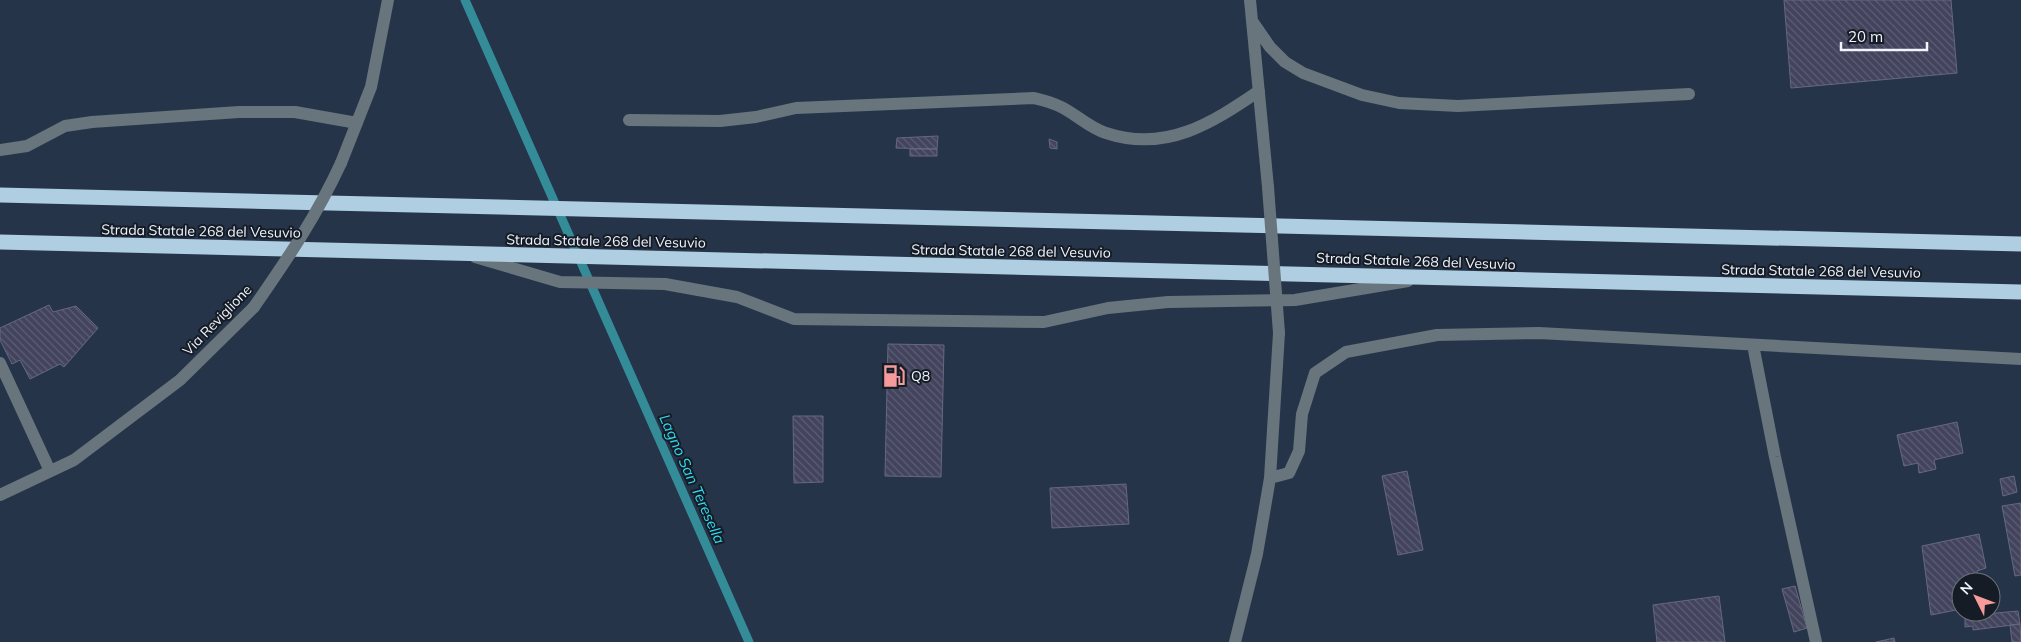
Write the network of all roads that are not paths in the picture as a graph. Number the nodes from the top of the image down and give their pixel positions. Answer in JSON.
{"nodes":[{"id":1,"x":388,"y":0,"type":"edge"},
{"id":2,"x":1250,"y":0,"type":"edge"},
{"id":3,"x":1252,"y":21,"type":"junction"},
{"id":4,"x":1258,"y":90,"type":"junction"},
{"id":5,"x":1689,"y":94,"type":"dead end"},
{"id":6,"x":629,"y":120,"type":"dead end"},
{"id":7,"x":357,"y":123,"type":"junction"},
{"id":8,"x":0,"y":150,"type":"edge"},
{"id":9,"x":0,"y":194,"type":"edge"},
{"id":10,"x":0,"y":242,"type":"edge"},
{"id":11,"x":2021,"y":244,"type":"edge"},
{"id":12,"x":463,"y":253,"type":"junction"},
{"id":13,"x":1428,"y":278,"type":"junction"},
{"id":14,"x":2021,"y":292,"type":"edge"},
{"id":15,"x":1753,"y":345,"type":"junction"},
{"id":16,"x":2021,"y":359,"type":"edge"},
{"id":17,"x":0,"y":363,"type":"edge"},
{"id":18,"x":50,"y":471,"type":"junction"},
{"id":19,"x":1270,"y":478,"type":"junction"},
{"id":20,"x":0,"y":494,"type":"edge"},
{"id":21,"x":1235,"y":642,"type":"edge"},
{"id":22,"x":1816,"y":642,"type":"edge"}],
"edges":[{"from":1,"to":7,"type":"street","name":"Via Reviglione"},
{"from":2,"to":3,"type":"street"},
{"from":3,"to":4,"type":"street"},
{"from":3,"to":5,"type":"street"},
{"from":4,"to":6,"type":"street"},
{"from":4,"to":19,"type":"street","bridge":true},
{"from":7,"to":8,"type":"street"},
{"from":7,"to":18,"type":"street","name":"Via Reviglione","bridge":true},
{"from":9,"to":11,"type":"highway"},
{"from":10,"to":12,"type":"highway","name":"Strada Statale 268 del Vesuvio"},
{"from":12,"to":13,"type":"highway","name":"Strada Statale 268 del Vesuvio"},
{"from":12,"to":13,"type":"street"},
{"from":13,"to":14,"type":"highway","name":"Strada Statale 268 del Vesuvio"},
{"from":15,"to":16,"type":"street"},
{"from":15,"to":19,"type":"street"},
{"from":15,"to":22,"type":"street"},
{"from":17,"to":18,"type":"street"},
{"from":18,"to":20,"type":"street","name":"Via Reviglione"},
{"from":19,"to":21,"type":"street"}]}
